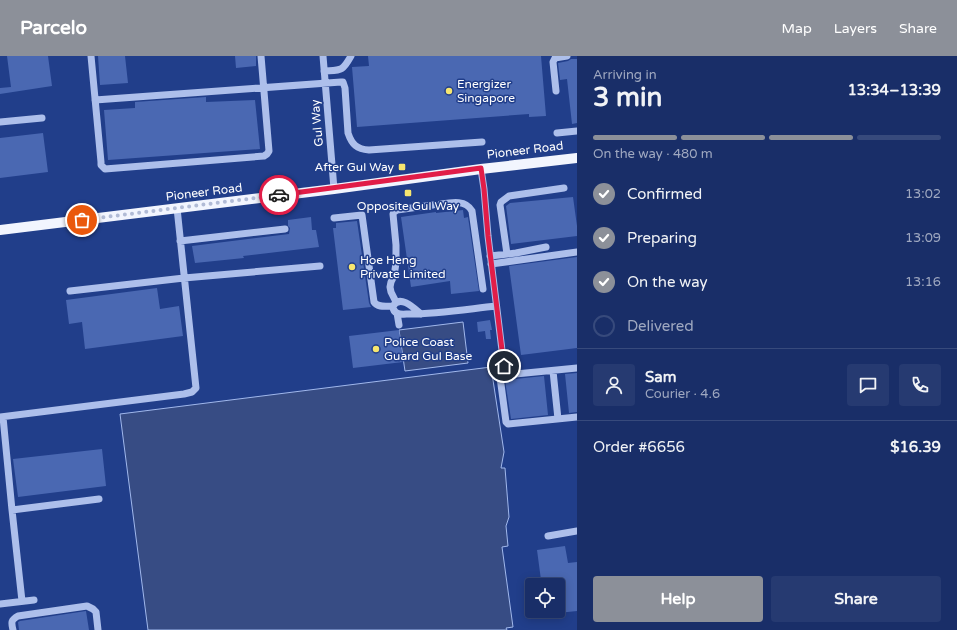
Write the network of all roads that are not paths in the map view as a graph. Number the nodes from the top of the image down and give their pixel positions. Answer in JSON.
{"nodes":[{"id":1,"x":92,"y":56,"type":"edge"},
{"id":2,"x":261,"y":56,"type":"edge"},
{"id":3,"x":323,"y":56,"type":"edge"},
{"id":4,"x":351,"y":56,"type":"edge"},
{"id":5,"x":567,"y":56,"type":"edge"},
{"id":6,"x":324,"y":71,"type":"junction"},
{"id":7,"x":325,"y":83,"type":"junction"},
{"id":8,"x":264,"y":87,"type":"junction"},
{"id":9,"x":556,"y":91,"type":"dead end"},
{"id":10,"x":95,"y":100,"type":"junction"},
{"id":11,"x":42,"y":118,"type":"dead end"},
{"id":12,"x":0,"y":122,"type":"edge"},
{"id":13,"x":577,"y":131,"type":"edge"},
{"id":14,"x":557,"y":133,"type":"dead end"},
{"id":15,"x":482,"y":142,"type":"dead end"},
{"id":16,"x":577,"y":158,"type":"edge"},
{"id":17,"x":481,"y":168,"type":"junction"},
{"id":18,"x":564,"y":188,"type":"dead end"},
{"id":19,"x":334,"y":189,"type":"junction"},
{"id":20,"x":441,"y":204,"type":"dead end"},
{"id":21,"x":433,"y":205,"type":"dead end"},
{"id":22,"x":177,"y":208,"type":"junction"},
{"id":23,"x":334,"y":218,"type":"dead end"},
{"id":24,"x":285,"y":229,"type":"dead end"},
{"id":25,"x":0,"y":230,"type":"edge"},
{"id":26,"x":488,"y":236,"type":"junction"},
{"id":27,"x":476,"y":238,"type":"junction"},
{"id":28,"x":180,"y":241,"type":"junction"},
{"id":29,"x":546,"y":248,"type":"dead end"},
{"id":30,"x":577,"y":252,"type":"edge"},
{"id":31,"x":507,"y":254,"type":"junction"},
{"id":32,"x":491,"y":260,"type":"junction"},
{"id":33,"x":320,"y":266,"type":"dead end"},
{"id":34,"x":184,"y":278,"type":"junction"},
{"id":35,"x":483,"y":289,"type":"dead end"},
{"id":36,"x":70,"y":291,"type":"dead end"},
{"id":37,"x":394,"y":304,"type":"junction"},
{"id":38,"x":496,"y":306,"type":"junction"},
{"id":39,"x":397,"y":313,"type":"junction"},
{"id":40,"x":421,"y":314,"type":"junction"},
{"id":41,"x":398,"y":325,"type":"dead end"},
{"id":42,"x":577,"y":368,"type":"edge"},
{"id":43,"x":553,"y":371,"type":"junction"},
{"id":44,"x":505,"y":372,"type":"junction"},
{"id":45,"x":1,"y":417,"type":"edge"},
{"id":46,"x":577,"y":417,"type":"edge"},
{"id":47,"x":558,"y":419,"type":"junction"},
{"id":48,"x":99,"y":499,"type":"dead end"},
{"id":49,"x":12,"y":510,"type":"junction"},
{"id":50,"x":577,"y":531,"type":"edge"},
{"id":51,"x":548,"y":536,"type":"dead end"},
{"id":52,"x":34,"y":600,"type":"dead end"},
{"id":53,"x":22,"y":601,"type":"junction"},
{"id":54,"x":0,"y":604,"type":"edge"},
{"id":55,"x":12,"y":630,"type":"edge"},
{"id":56,"x":98,"y":630,"type":"edge"}],
"edges":[{"from":1,"to":10,"type":"street"},
{"from":2,"to":8,"type":"street"},
{"from":3,"to":6,"type":"street","name":"Gul Way"},
{"from":4,"to":6,"type":"street"},
{"from":5,"to":9,"type":"street"},
{"from":6,"to":7,"type":"street","name":"Gul Way"},
{"from":7,"to":8,"type":"street"},
{"from":7,"to":15,"type":"street"},
{"from":7,"to":19,"type":"street","name":"Gul Way"},
{"from":8,"to":10,"type":"street"},
{"from":8,"to":10,"type":"street"},
{"from":11,"to":12,"type":"street"},
{"from":13,"to":14,"type":"street"},
{"from":16,"to":17,"type":"main road","name":"Pioneer Road"},
{"from":17,"to":19,"type":"main road","name":"Pioneer Road"},
{"from":17,"to":26,"type":"street"},
{"from":18,"to":31,"type":"street"},
{"from":19,"to":22,"type":"main road","name":"Pioneer Road"},
{"from":20,"to":27,"type":"street"},
{"from":21,"to":37,"type":"street"},
{"from":22,"to":25,"type":"main road","name":"Pioneer Road"},
{"from":22,"to":28,"type":"street"},
{"from":23,"to":37,"type":"street"},
{"from":24,"to":28,"type":"street"},
{"from":26,"to":27,"type":"street"},
{"from":26,"to":32,"type":"street"},
{"from":27,"to":35,"type":"street"},
{"from":28,"to":34,"type":"street"},
{"from":29,"to":31,"type":"street"},
{"from":30,"to":32,"type":"street"},
{"from":31,"to":32,"type":"street"},
{"from":32,"to":38,"type":"street"},
{"from":33,"to":34,"type":"street"},
{"from":34,"to":36,"type":"street"},
{"from":34,"to":45,"type":"street"},
{"from":37,"to":39,"type":"street"},
{"from":37,"to":40,"type":"street"},
{"from":38,"to":40,"type":"street"},
{"from":38,"to":44,"type":"street"},
{"from":39,"to":40,"type":"street"},
{"from":39,"to":41,"type":"street"},
{"from":42,"to":43,"type":"street"},
{"from":43,"to":44,"type":"street"},
{"from":43,"to":47,"type":"street"},
{"from":44,"to":47,"type":"street"},
{"from":45,"to":49,"type":"street"},
{"from":46,"to":47,"type":"street"},
{"from":48,"to":49,"type":"street"},
{"from":49,"to":53,"type":"street"},
{"from":50,"to":51,"type":"street"},
{"from":52,"to":53,"type":"street"},
{"from":53,"to":54,"type":"street"},
{"from":55,"to":56,"type":"street"}]}
